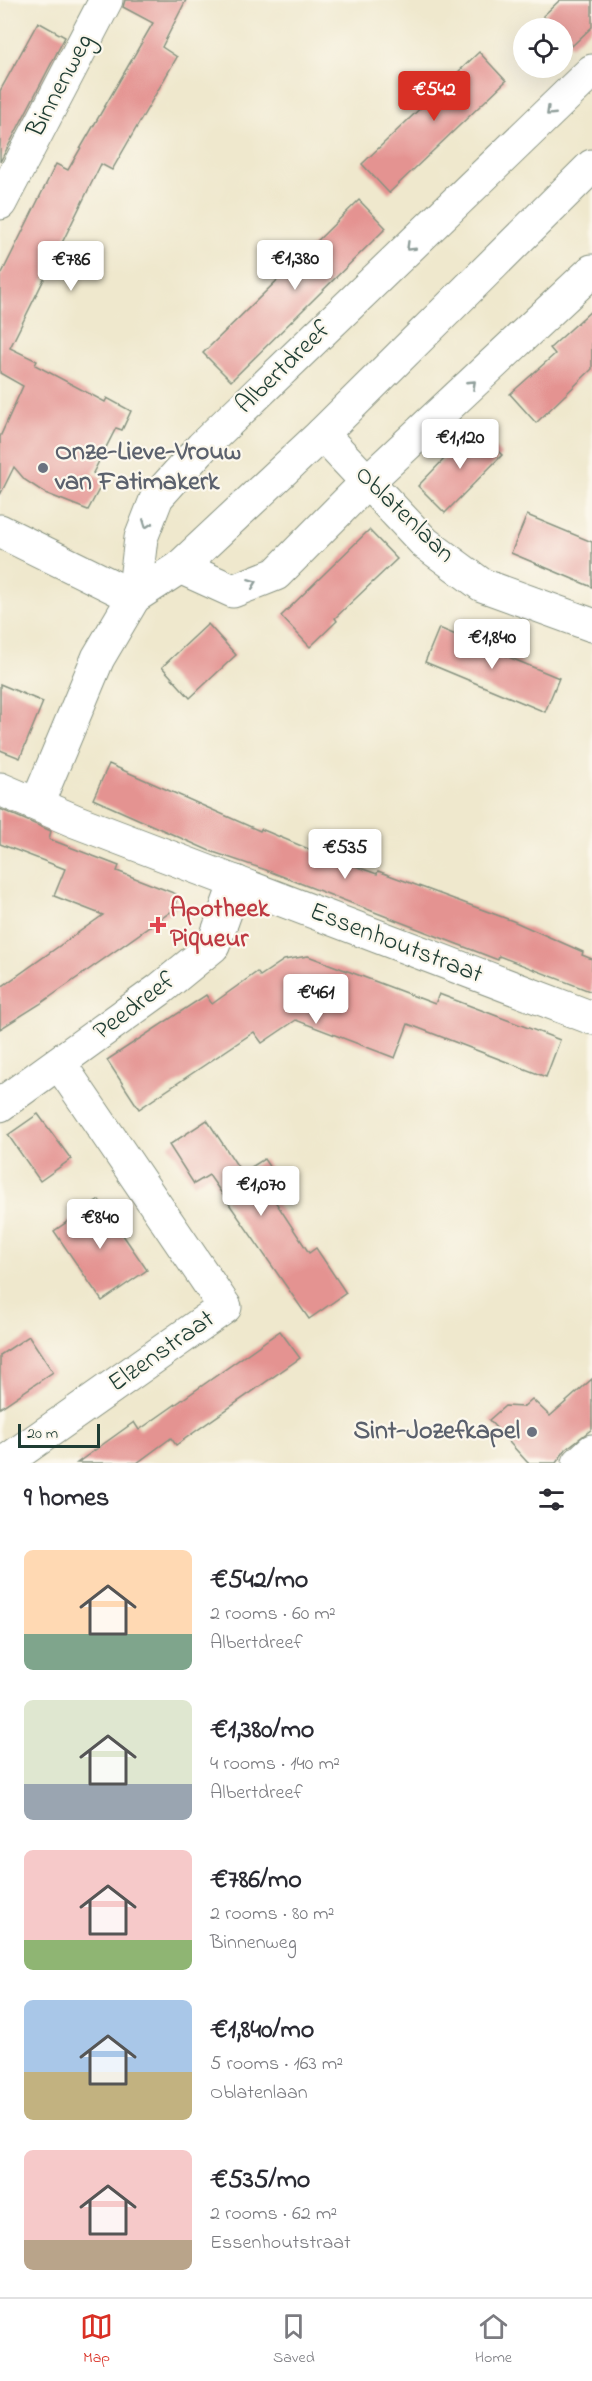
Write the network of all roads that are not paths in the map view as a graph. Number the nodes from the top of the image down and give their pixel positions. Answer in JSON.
{"nodes":[{"id":1,"x":106,"y":0,"type":"edge"},
{"id":2,"x":592,"y":71,"type":"edge"},
{"id":3,"x":592,"y":166,"type":"edge"},
{"id":4,"x":0,"y":203,"type":"edge"},
{"id":5,"x":592,"y":271,"type":"edge"},
{"id":6,"x":322,"y":434,"type":"junction"},
{"id":7,"x":368,"y":481,"type":"junction"},
{"id":8,"x":0,"y":531,"type":"edge"},
{"id":9,"x":180,"y":567,"type":"junction"},
{"id":10,"x":134,"y":597,"type":"junction"},
{"id":11,"x":592,"y":626,"type":"edge"},
{"id":12,"x":0,"y":789,"type":"edge"},
{"id":13,"x":37,"y":804,"type":"junction"},
{"id":14,"x":236,"y":882,"type":"junction"},
{"id":15,"x":592,"y":1018,"type":"edge"},
{"id":16,"x":59,"y":1063,"type":"junction"},
{"id":17,"x":0,"y":1105,"type":"edge"},
{"id":18,"x":592,"y":1451,"type":"edge"},
{"id":19,"x":4,"y":1463,"type":"edge"},
{"id":20,"x":579,"y":1463,"type":"edge"}],
"edges":[{"from":1,"to":4,"type":"street","name":"Binnenweg"},
{"from":2,"to":10,"type":"street","name":"Albertdreef","one_way":true},
{"from":3,"to":6,"type":"street","name":"Albertdreef"},
{"from":7,"to":5,"type":"street","one_way":true},
{"from":6,"to":7,"type":"street","name":"Oblatenlaan"},
{"from":6,"to":9,"type":"street","name":"Albertdreef"},
{"from":9,"to":7,"type":"street","one_way":true},
{"from":7,"to":11,"type":"street","name":"Oblatenlaan"},
{"from":8,"to":10,"type":"street"},
{"from":9,"to":10,"type":"street","name":"Albertdreef"},
{"from":10,"to":13,"type":"street","name":"Albertdreef"},
{"from":12,"to":13,"type":"street","name":"Essenhoutstraat"},
{"from":13,"to":14,"type":"street","name":"Essenhoutstraat"},
{"from":14,"to":15,"type":"street","name":"Essenhoutstraat"},
{"from":14,"to":16,"type":"street","name":"Peedreef"},
{"from":16,"to":17,"type":"street","name":"Peedreef"},
{"from":16,"to":19,"type":"street","name":"Elzenstraat"},
{"from":18,"to":20,"type":"street"}]}
